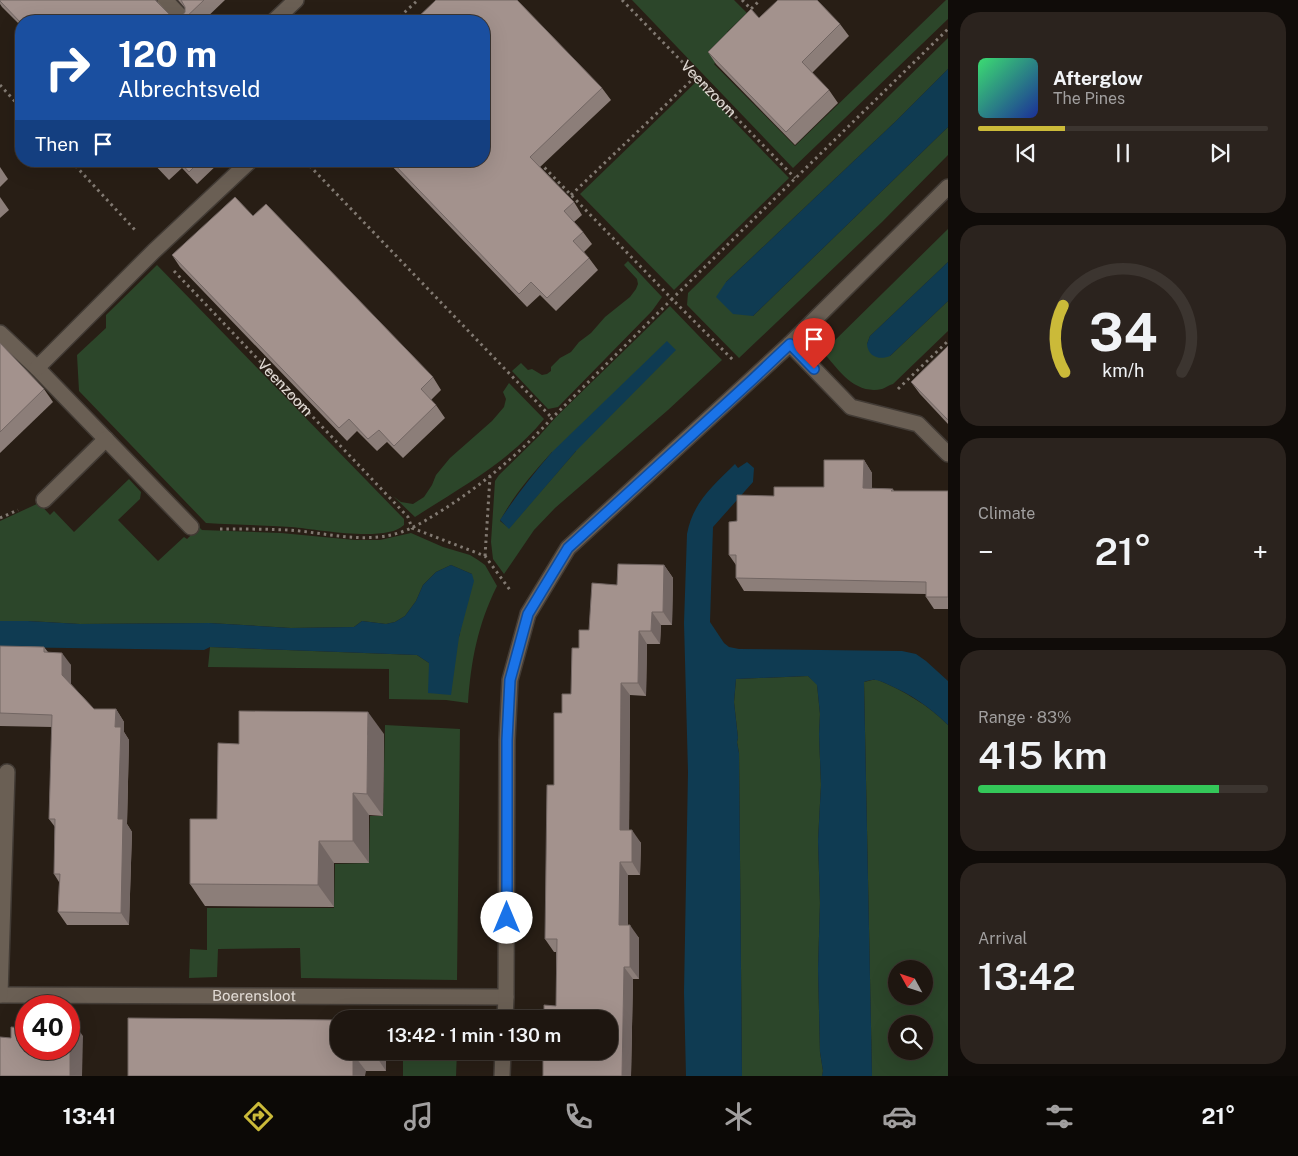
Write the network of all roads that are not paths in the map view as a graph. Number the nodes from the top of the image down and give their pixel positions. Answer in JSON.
{"nodes":[{"id":1,"x":165,"y":0,"type":"edge"},
{"id":2,"x":296,"y":0,"type":"edge"},
{"id":3,"x":179,"y":15,"type":"edge"},
{"id":4,"x":280,"y":15,"type":"edge"},
{"id":5,"x":244,"y":167,"type":"edge"},
{"id":6,"x":948,"y":188,"type":"edge"},
{"id":7,"x":0,"y":334,"type":"edge"},
{"id":8,"x":790,"y":344,"type":"junction"},
{"id":9,"x":37,"y":368,"type":"junction"},
{"id":10,"x":106,"y":439,"type":"junction"},
{"id":11,"x":948,"y":454,"type":"edge"},
{"id":12,"x":44,"y":500,"type":"dead end"},
{"id":13,"x":191,"y":527,"type":"road end"},
{"id":14,"x":7,"y":772,"type":"dead end"},
{"id":15,"x":0,"y":995,"type":"edge"},
{"id":16,"x":506,"y":997,"type":"junction"},
{"id":17,"x":505,"y":1010,"type":"edge"},
{"id":18,"x":503,"y":1060,"type":"edge"},
{"id":19,"x":502,"y":1076,"type":"edge"}],
"edges":[{"from":1,"to":3,"type":"street"},
{"from":2,"to":4,"type":"street"},
{"from":5,"to":9,"type":"street"},
{"from":6,"to":8,"type":"street"},
{"from":7,"to":9,"type":"street"},
{"from":8,"to":11,"type":"street"},
{"from":8,"to":16,"type":"street"},
{"from":9,"to":10,"type":"street"},
{"from":10,"to":12,"type":"street"},
{"from":10,"to":13,"type":"street"},
{"from":14,"to":15,"type":"street","name":"Boerensloot"},
{"from":15,"to":16,"type":"street","name":"Boerensloot"},
{"from":16,"to":17,"type":"street"},
{"from":18,"to":19,"type":"street"}]}
